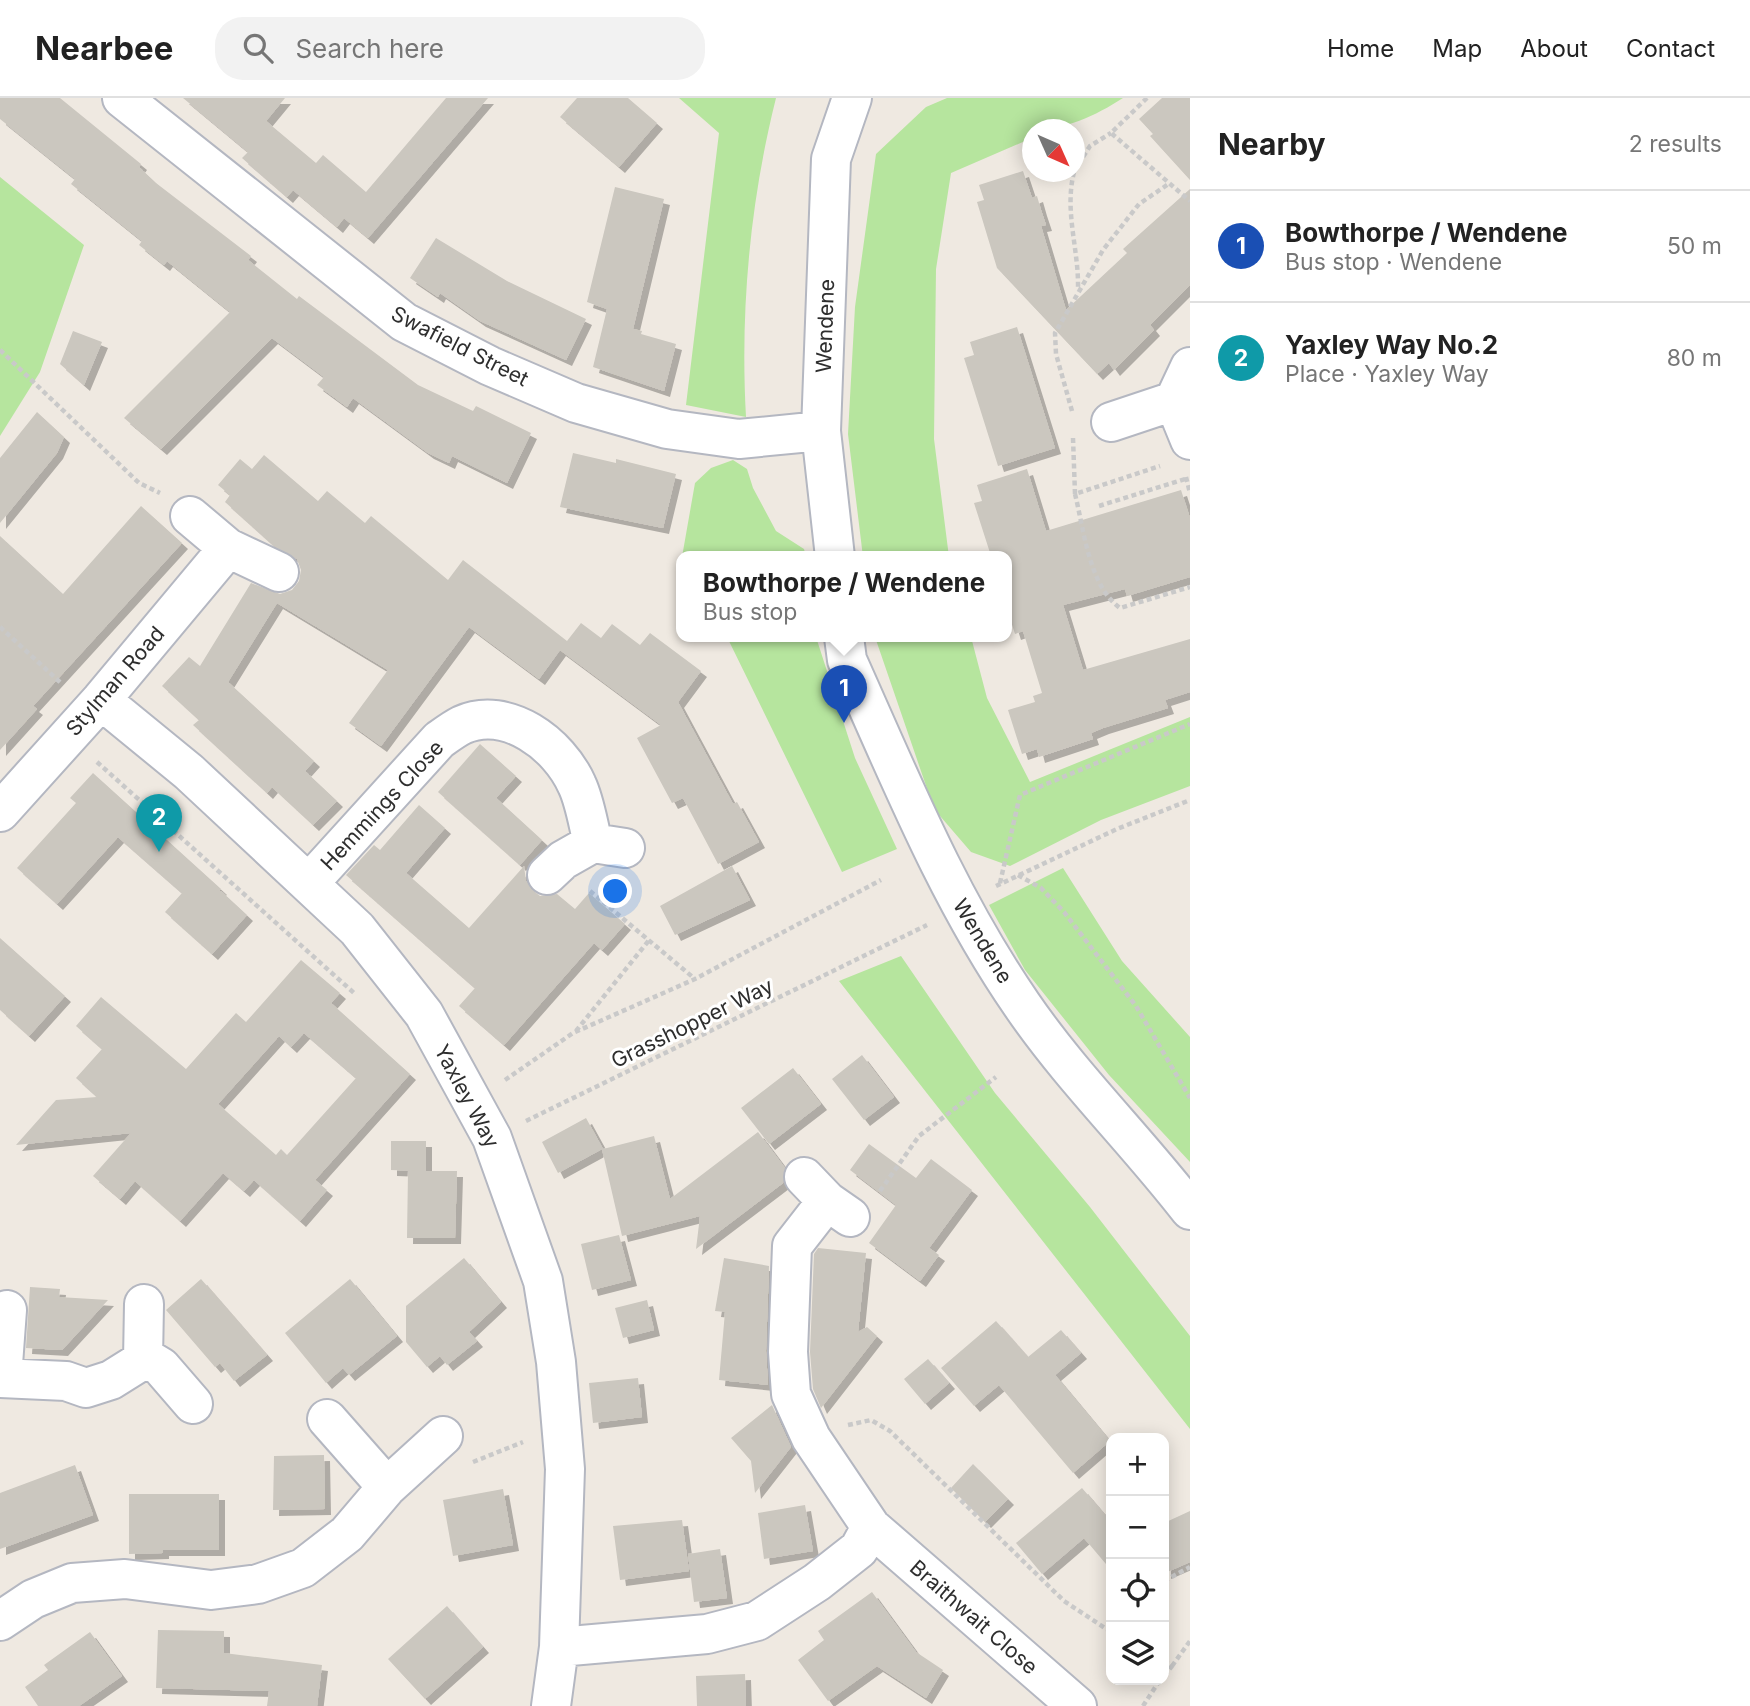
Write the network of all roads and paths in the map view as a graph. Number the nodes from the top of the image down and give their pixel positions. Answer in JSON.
{"nodes":[{"id":1,"x":122,"y":98,"type":"edge"},
{"id":2,"x":852,"y":98,"type":"edge"},
{"id":3,"x":1147,"y":98,"type":"edge"},
{"id":4,"x":1111,"y":133,"type":"junction"},
{"id":5,"x":1085,"y":154,"type":"edge"},
{"id":6,"x":1072,"y":182,"type":"edge"},
{"id":7,"x":1170,"y":183,"type":"junction"},
{"id":8,"x":1190,"y":201,"type":"edge"},
{"id":9,"x":1078,"y":290,"type":"junction"},
{"id":10,"x":0,"y":350,"type":"edge"},
{"id":11,"x":1190,"y":367,"type":"edge"},
{"id":12,"x":1174,"y":401,"type":"junction"},
{"id":13,"x":1111,"y":422,"type":"joint"},
{"id":14,"x":1073,"y":426,"type":"dead end"},
{"id":15,"x":821,"y":431,"type":"junction"},
{"id":16,"x":1179,"y":452,"type":"edge"},
{"id":17,"x":1186,"y":479,"type":"dead end"},
{"id":18,"x":1075,"y":494,"type":"junction"},
{"id":19,"x":1099,"y":506,"type":"dead end"},
{"id":20,"x":181,"y":507,"type":"joint"},
{"id":21,"x":228,"y":548,"type":"junction"},
{"id":22,"x":834,"y":551,"type":"edge"},
{"id":23,"x":279,"y":572,"type":"dead end"},
{"id":24,"x":1190,"y":587,"type":"edge"},
{"id":25,"x":0,"y":627,"type":"edge"},
{"id":26,"x":845,"y":642,"type":"edge"},
{"id":27,"x":87,"y":715,"type":"junction"},
{"id":28,"x":1190,"y":724,"type":"edge"},
{"id":29,"x":1190,"y":800,"type":"edge"},
{"id":30,"x":0,"y":812,"type":"edge"},
{"id":31,"x":582,"y":856,"type":"joint"},
{"id":32,"x":1018,"y":875,"type":"junction"},
{"id":33,"x":881,"y":880,"type":"dead end"},
{"id":34,"x":310,"y":882,"type":"junction"},
{"id":35,"x":906,"y":936,"type":"dead end"},
{"id":36,"x":650,"y":939,"type":"junction"},
{"id":37,"x":695,"y":979,"type":"junction"},
{"id":38,"x":360,"y":999,"type":"dead end"},
{"id":39,"x":573,"y":1034,"type":"junction"},
{"id":40,"x":996,"y":1077,"type":"dead end"},
{"id":41,"x":1190,"y":1098,"type":"edge"},
{"id":42,"x":483,"y":1124,"type":"junction"},
{"id":43,"x":827,"y":1198,"type":"joint"},
{"id":44,"x":1189,"y":1208,"type":"edge"},
{"id":45,"x":144,"y":1304,"type":"dead end"},
{"id":46,"x":7,"y":1310,"type":"dead end"},
{"id":47,"x":143,"y":1360,"type":"junction"},
{"id":48,"x":1,"y":1378,"type":"edge"},
{"id":49,"x":194,"y":1404,"type":"dead end"},
{"id":50,"x":327,"y":1419,"type":"dead end"},
{"id":51,"x":562,"y":1434,"type":"junction"},
{"id":52,"x":811,"y":1438,"type":"junction"},
{"id":53,"x":434,"y":1444,"type":"joint"},
{"id":54,"x":387,"y":1487,"type":"junction"},
{"id":55,"x":871,"y":1527,"type":"junction"},
{"id":56,"x":1190,"y":1567,"type":"edge"},
{"id":57,"x":1169,"y":1578,"type":"edge"},
{"id":58,"x":0,"y":1621,"type":"edge"},
{"id":59,"x":1106,"y":1627,"type":"edge"},
{"id":60,"x":1190,"y":1641,"type":"edge"},
{"id":61,"x":559,"y":1647,"type":"junction"},
{"id":62,"x":1169,"y":1664,"type":"edge"},
{"id":63,"x":1172,"y":1666,"type":"junction"},
{"id":64,"x":1169,"y":1670,"type":"edge"},
{"id":65,"x":1157,"y":1685,"type":"edge"},
{"id":66,"x":551,"y":1706,"type":"edge"},
{"id":67,"x":1077,"y":1706,"type":"edge"},
{"id":68,"x":1143,"y":1706,"type":"edge"}],
"edges":[{"from":1,"to":15,"type":"street","name":"Swafield Street"},
{"from":2,"to":15,"type":"street","name":"Wendene"},
{"from":3,"to":4,"type":"path"},
{"from":4,"to":5,"type":"path"},
{"from":4,"to":7,"type":"path"},
{"from":6,"to":9,"type":"path"},
{"from":7,"to":8,"type":"path"},
{"from":7,"to":9,"type":"path"},
{"from":9,"to":13,"type":"path"},
{"from":10,"to":20,"type":"path"},
{"from":11,"to":12,"type":"street"},
{"from":12,"to":13,"type":"street"},
{"from":12,"to":16,"type":"street"},
{"from":14,"to":18,"type":"path"},
{"from":15,"to":22,"type":"street","name":"Wendene"},
{"from":16,"to":18,"type":"path"},
{"from":17,"to":19,"type":"path"},
{"from":18,"to":24,"type":"path"},
{"from":20,"to":21,"type":"street"},
{"from":21,"to":23,"type":"street"},
{"from":21,"to":27,"type":"street","name":"Stylman Road"},
{"from":25,"to":27,"type":"path"},
{"from":26,"to":44,"type":"street","name":"Wendene"},
{"from":27,"to":30,"type":"street","name":"Stylman Road"},
{"from":27,"to":34,"type":"street","name":"Yaxley Way"},
{"from":27,"to":38,"type":"path"},
{"from":28,"to":32,"type":"path"},
{"from":29,"to":32,"type":"path"},
{"from":31,"to":34,"type":"street","name":"Hemmings Close"},
{"from":31,"to":36,"type":"path"},
{"from":32,"to":41,"type":"path"},
{"from":33,"to":37,"type":"path"},
{"from":34,"to":42,"type":"street","name":"Yaxley Way"},
{"from":35,"to":42,"type":"path","name":"Grasshopper Way"},
{"from":36,"to":37,"type":"path"},
{"from":36,"to":39,"type":"path"},
{"from":37,"to":39,"type":"path"},
{"from":39,"to":42,"type":"path"},
{"from":40,"to":43,"type":"path"},
{"from":42,"to":51,"type":"street","name":"Yaxley Way"},
{"from":43,"to":52,"type":"street","name":"Braithwait Close"},
{"from":45,"to":47,"type":"street"},
{"from":46,"to":48,"type":"street"},
{"from":47,"to":48,"type":"street"},
{"from":47,"to":49,"type":"street"},
{"from":50,"to":54,"type":"street"},
{"from":51,"to":53,"type":"path"},
{"from":51,"to":61,"type":"street","name":"Yaxley Way"},
{"from":52,"to":55,"type":"street","name":"Braithwait Close"},
{"from":52,"to":59,"type":"path"},
{"from":53,"to":54,"type":"street"},
{"from":54,"to":58,"type":"street"},
{"from":55,"to":61,"type":"street"},
{"from":55,"to":67,"type":"street","name":"Braithwait Close"},
{"from":56,"to":57,"type":"path"},
{"from":60,"to":63,"type":"path"},
{"from":61,"to":66,"type":"street","name":"Yaxley Way"},
{"from":62,"to":63,"type":"path"},
{"from":63,"to":64,"type":"path"},
{"from":65,"to":68,"type":"path"}]}
